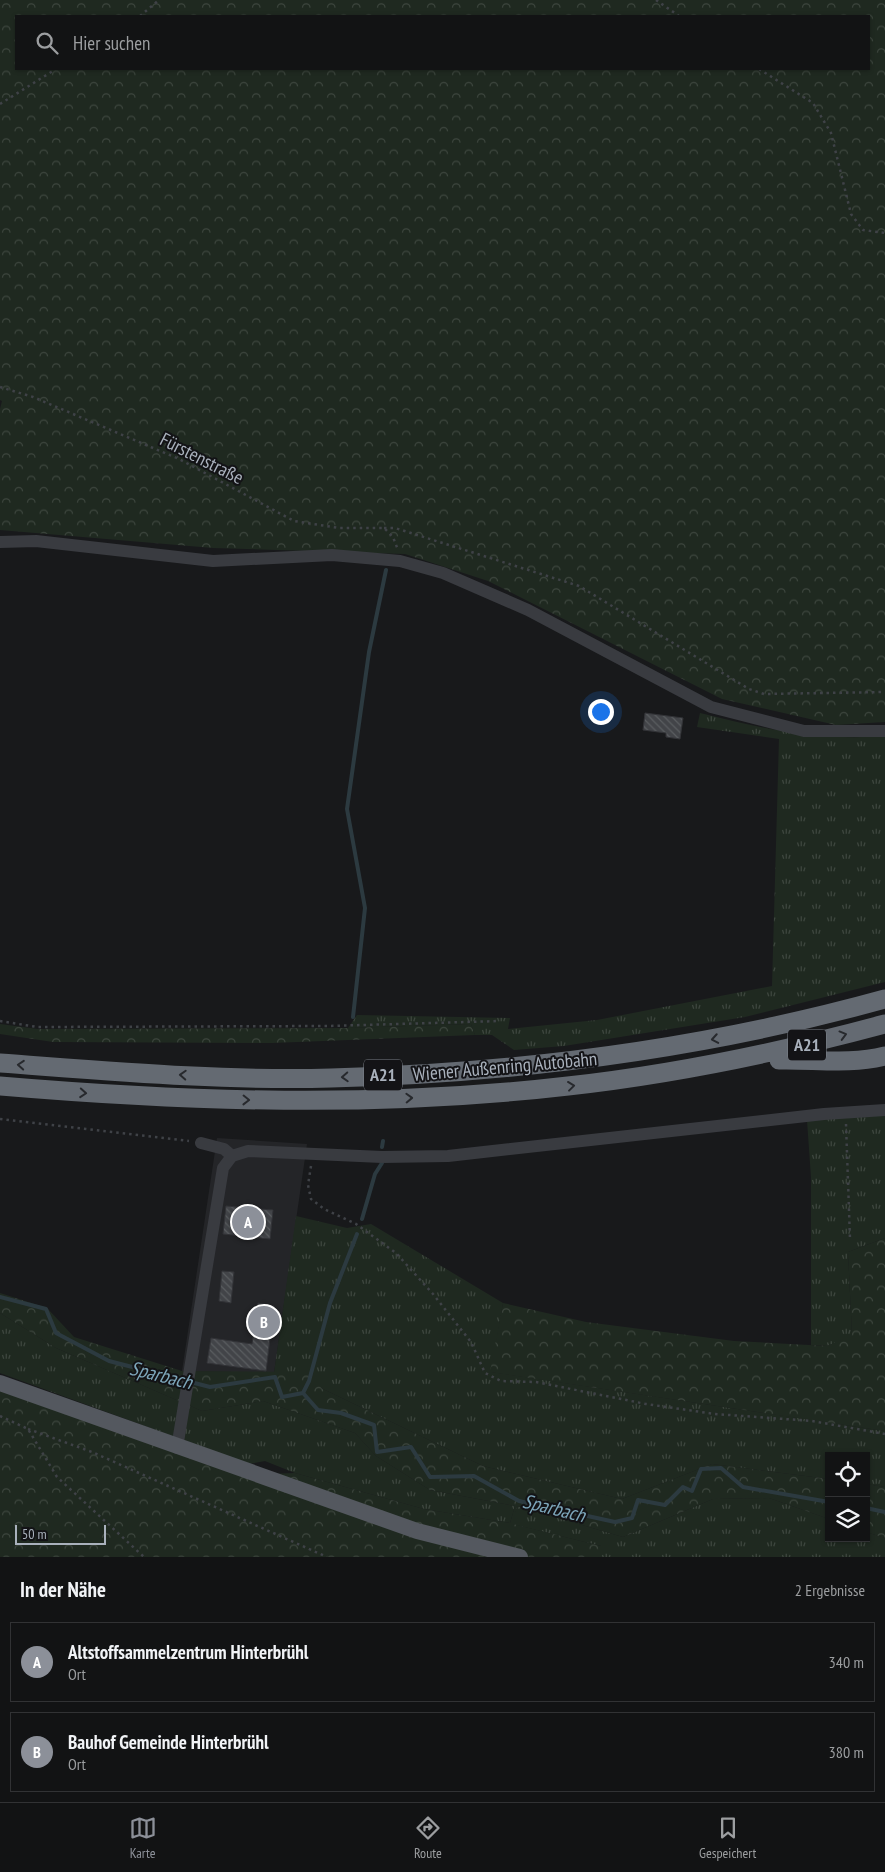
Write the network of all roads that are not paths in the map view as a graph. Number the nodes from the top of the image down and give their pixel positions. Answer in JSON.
{"nodes":[{"id":1,"x":0,"y":542,"type":"edge"},
{"id":2,"x":885,"y":731,"type":"edge"},
{"id":3,"x":885,"y":999,"type":"edge"},
{"id":4,"x":885,"y":1024,"type":"edge"},
{"id":5,"x":885,"y":1056,"type":"edge"},
{"id":6,"x":727,"y":1061,"type":"junction"},
{"id":7,"x":0,"y":1063,"type":"edge"},
{"id":8,"x":0,"y":1086,"type":"edge"},
{"id":9,"x":885,"y":1110,"type":"edge"},
{"id":10,"x":201,"y":1143,"type":"road end"},
{"id":11,"x":232,"y":1156,"type":"junction"},
{"id":12,"x":0,"y":1383,"type":"edge"},
{"id":13,"x":177,"y":1448,"type":"junction"},
{"id":14,"x":520,"y":1557,"type":"edge"}],
"edges":[{"from":1,"to":2,"type":"street"},
{"from":3,"to":7,"type":"highway","name":"Wiener Außenring Autobahn","number":"A21","one_way":true},
{"from":6,"to":4,"type":"highway","name":"Wiener Außenring Autobahn","number":"A21","one_way":true},
{"from":5,"to":6,"type":"highway"},
{"from":8,"to":6,"type":"highway","name":"Wiener Außenring Autobahn","number":"A21","one_way":true},
{"from":9,"to":11,"type":"street"},
{"from":10,"to":11,"type":"street"},
{"from":11,"to":13,"type":"street"},
{"from":12,"to":13,"type":"main road"},
{"from":13,"to":14,"type":"main road"}]}
